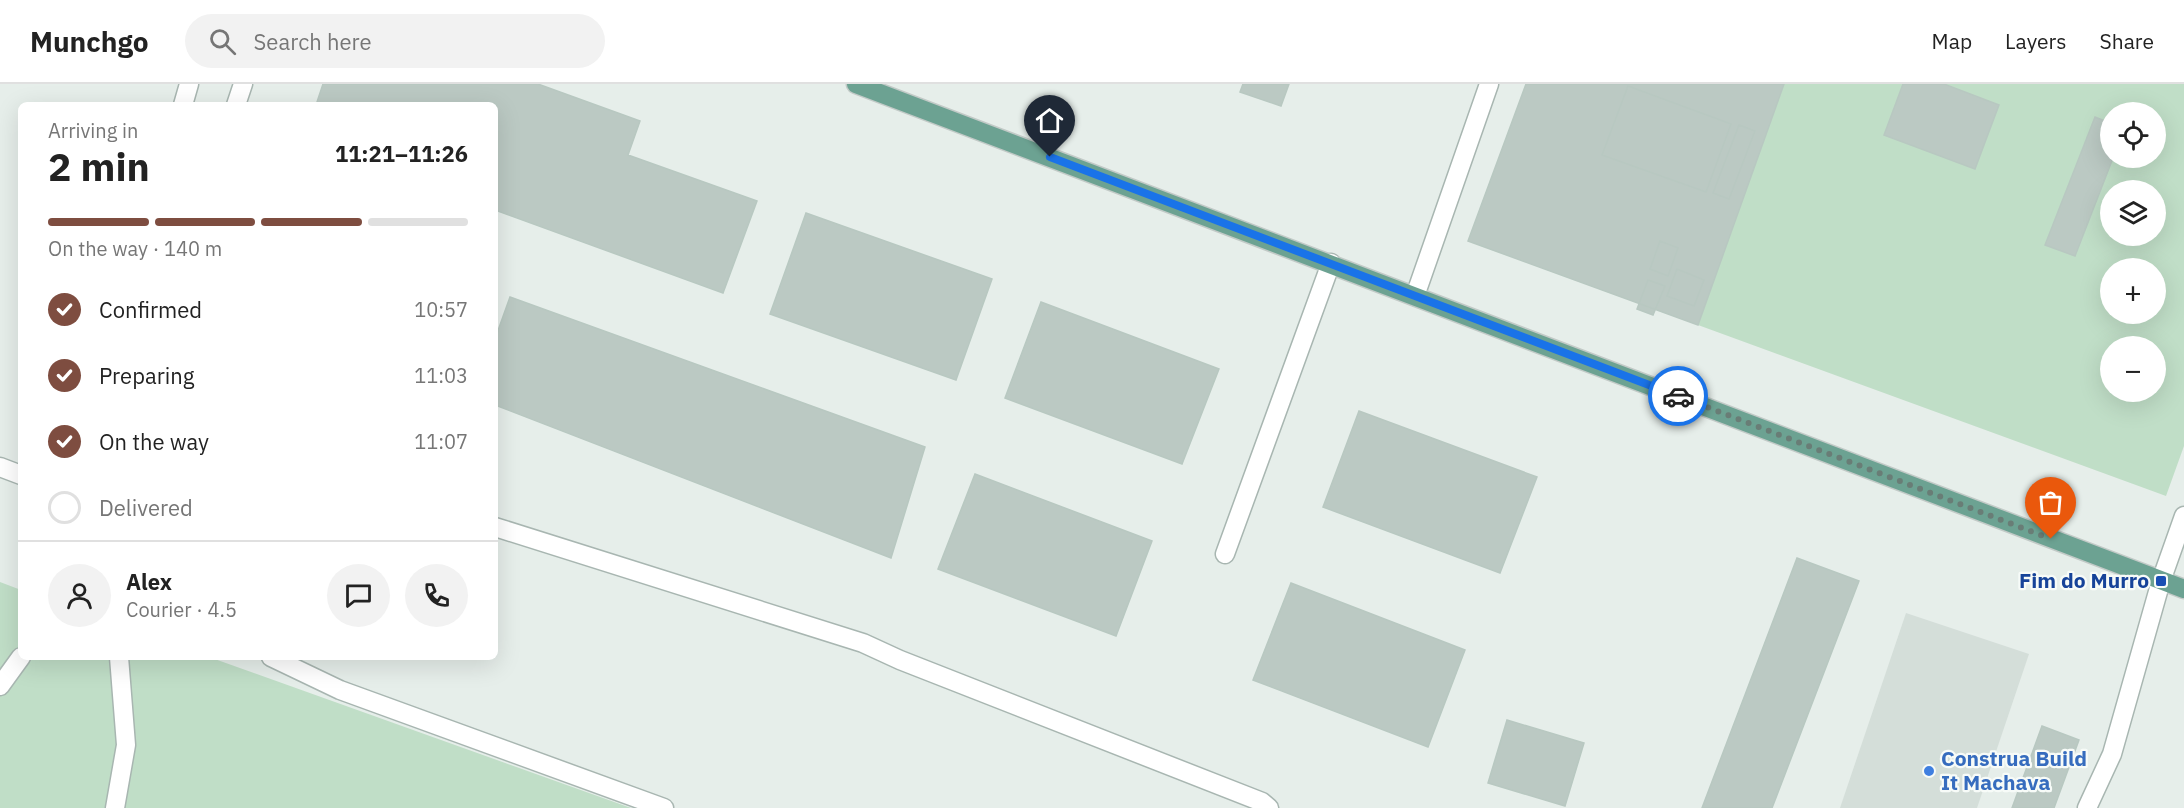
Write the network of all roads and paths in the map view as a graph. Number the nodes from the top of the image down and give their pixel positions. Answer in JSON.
{"nodes":[{"id":1,"x":189,"y":84,"type":"edge"},
{"id":2,"x":243,"y":84,"type":"edge"},
{"id":3,"x":856,"y":84,"type":"edge"},
{"id":4,"x":1489,"y":84,"type":"edge"},
{"id":5,"x":184,"y":102,"type":"edge"},
{"id":6,"x":237,"y":102,"type":"edge"},
{"id":7,"x":1331,"y":263,"type":"junction"},
{"id":8,"x":1415,"y":296,"type":"junction"},
{"id":9,"x":0,"y":467,"type":"edge"},
{"id":10,"x":18,"y":474,"type":"edge"},
{"id":11,"x":2184,"y":516,"type":"edge"},
{"id":12,"x":498,"y":528,"type":"edge"},
{"id":13,"x":1225,"y":554,"type":"dead end"},
{"id":14,"x":2161,"y":581,"type":"junction"},
{"id":15,"x":2184,"y":589,"type":"edge"},
{"id":16,"x":19,"y":660,"type":"edge"},
{"id":17,"x":119,"y":660,"type":"edge"},
{"id":18,"x":277,"y":660,"type":"edge"},
{"id":19,"x":0,"y":686,"type":"edge"},
{"id":20,"x":115,"y":808,"type":"edge"},
{"id":21,"x":664,"y":808,"type":"edge"},
{"id":22,"x":1269,"y":808,"type":"edge"},
{"id":23,"x":2087,"y":808,"type":"edge"}],
"edges":[{"from":1,"to":5,"type":"street"},
{"from":2,"to":6,"type":"street"},
{"from":3,"to":7,"type":"main road"},
{"from":4,"to":8,"type":"street"},
{"from":7,"to":8,"type":"main road"},
{"from":7,"to":13,"type":"street"},
{"from":8,"to":14,"type":"main road"},
{"from":9,"to":10,"type":"street"},
{"from":11,"to":14,"type":"street"},
{"from":12,"to":22,"type":"street"},
{"from":14,"to":15,"type":"main road"},
{"from":14,"to":23,"type":"street"},
{"from":16,"to":19,"type":"street"},
{"from":17,"to":20,"type":"street"},
{"from":18,"to":21,"type":"street"}]}
